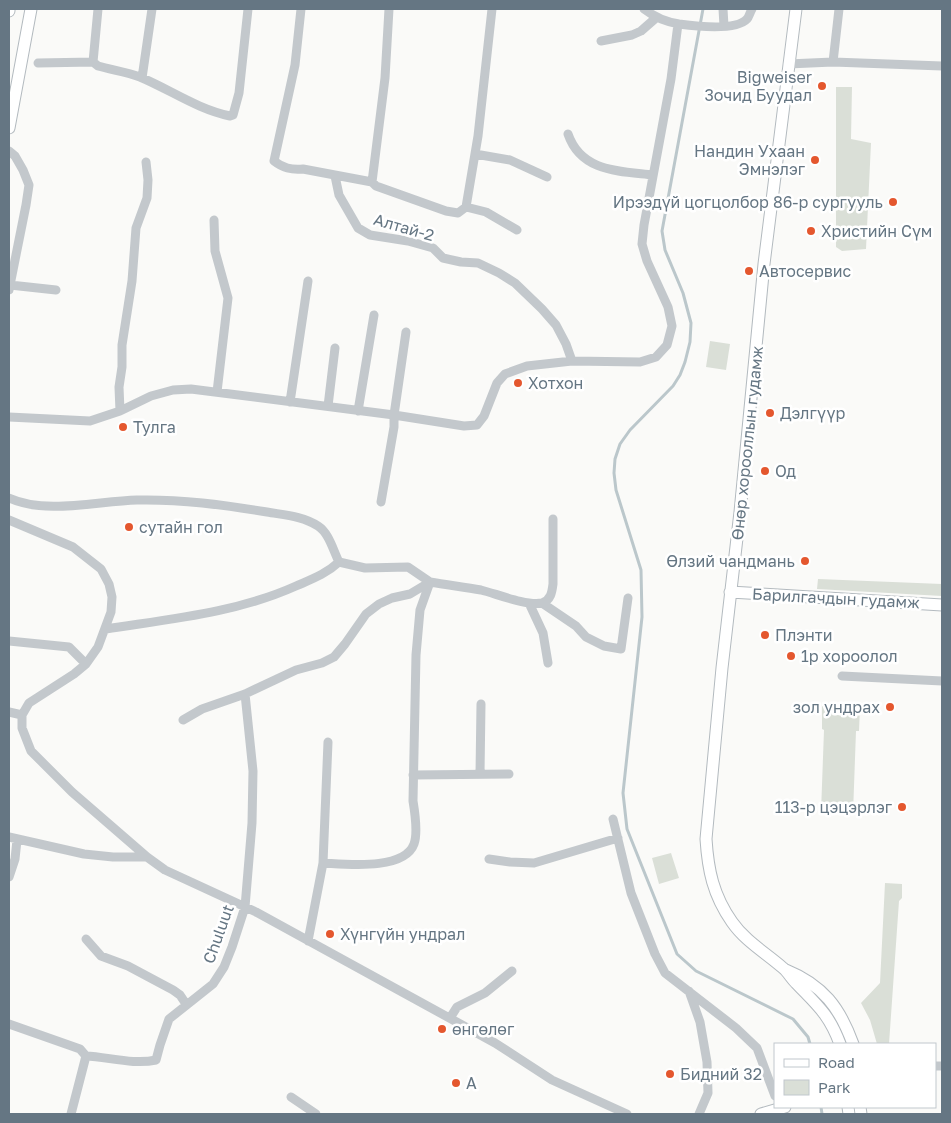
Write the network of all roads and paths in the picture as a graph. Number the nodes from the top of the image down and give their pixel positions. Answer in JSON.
{"nodes":[{"id":1,"x":30,"y":9,"type":"edge"},
{"id":2,"x":98,"y":9,"type":"edge"},
{"id":3,"x":152,"y":9,"type":"edge"},
{"id":4,"x":248,"y":9,"type":"edge"},
{"id":5,"x":301,"y":9,"type":"edge"},
{"id":6,"x":389,"y":9,"type":"edge"},
{"id":7,"x":492,"y":9,"type":"edge"},
{"id":8,"x":644,"y":9,"type":"edge"},
{"id":9,"x":723,"y":9,"type":"edge"},
{"id":10,"x":752,"y":9,"type":"edge"},
{"id":11,"x":796,"y":9,"type":"edge"},
{"id":12,"x":839,"y":9,"type":"edge"},
{"id":13,"x":657,"y":17,"type":"junction"},
{"id":14,"x":678,"y":24,"type":"junction"},
{"id":15,"x":721,"y":26,"type":"junction"},
{"id":16,"x":601,"y":41,"type":"dead end"},
{"id":17,"x":94,"y":62,"type":"junction"},
{"id":18,"x":833,"y":62,"type":"junction"},
{"id":19,"x":38,"y":63,"type":"dead end"},
{"id":20,"x":788,"y":64,"type":"junction"},
{"id":21,"x":942,"y":66,"type":"edge"},
{"id":22,"x":142,"y":78,"type":"junction"},
{"id":23,"x":9,"y":128,"type":"edge"},
{"id":24,"x":568,"y":134,"type":"dead end"},
{"id":25,"x":9,"y":151,"type":"edge"},
{"id":26,"x":475,"y":154,"type":"junction"},
{"id":27,"x":146,"y":162,"type":"dead end"},
{"id":28,"x":653,"y":175,"type":"junction"},
{"id":29,"x":335,"y":176,"type":"junction"},
{"id":30,"x":547,"y":176,"type":"dead end"},
{"id":31,"x":372,"y":182,"type":"junction"},
{"id":32,"x":466,"y":206,"type":"junction"},
{"id":33,"x":214,"y":220,"type":"dead end"},
{"id":34,"x":517,"y":230,"type":"dead end"},
{"id":35,"x":308,"y":281,"type":"dead end"},
{"id":36,"x":9,"y":288,"type":"edge"},
{"id":37,"x":56,"y":290,"type":"dead end"},
{"id":38,"x":374,"y":315,"type":"dead end"},
{"id":39,"x":406,"y":332,"type":"dead end"},
{"id":40,"x":335,"y":348,"type":"dead end"},
{"id":41,"x":572,"y":360,"type":"junction"},
{"id":42,"x":217,"y":392,"type":"junction"},
{"id":43,"x":290,"y":402,"type":"junction"},
{"id":44,"x":328,"y":406,"type":"junction"},
{"id":45,"x":120,"y":411,"type":"junction"},
{"id":46,"x":358,"y":411,"type":"junction"},
{"id":47,"x":394,"y":415,"type":"junction"},
{"id":48,"x":9,"y":417,"type":"edge"},
{"id":49,"x":9,"y":498,"type":"edge"},
{"id":50,"x":380,"y":502,"type":"dead end"},
{"id":51,"x":553,"y":519,"type":"dead end"},
{"id":52,"x":9,"y":520,"type":"edge"},
{"id":53,"x":339,"y":562,"type":"junction"},
{"id":54,"x":430,"y":582,"type":"junction"},
{"id":55,"x":730,"y":592,"type":"junction"},
{"id":56,"x":628,"y":598,"type":"dead end"},
{"id":57,"x":529,"y":602,"type":"junction"},
{"id":58,"x":542,"y":603,"type":"junction"},
{"id":59,"x":942,"y":605,"type":"edge"},
{"id":60,"x":106,"y":628,"type":"junction"},
{"id":61,"x":9,"y":640,"type":"edge"},
{"id":62,"x":548,"y":663,"type":"dead end"},
{"id":63,"x":86,"y":664,"type":"junction"},
{"id":64,"x":842,"y":676,"type":"dead end"},
{"id":65,"x":942,"y":681,"type":"edge"},
{"id":66,"x":245,"y":694,"type":"junction"},
{"id":67,"x":481,"y":704,"type":"dead end"},
{"id":68,"x":9,"y":712,"type":"edge"},
{"id":69,"x":22,"y":715,"type":"junction"},
{"id":70,"x":182,"y":720,"type":"dead end"},
{"id":71,"x":328,"y":742,"type":"dead end"},
{"id":72,"x":480,"y":774,"type":"junction"},
{"id":73,"x":509,"y":774,"type":"dead end"},
{"id":74,"x":413,"y":775,"type":"junction"},
{"id":75,"x":613,"y":819,"type":"dead end"},
{"id":76,"x":13,"y":838,"type":"edge"},
{"id":77,"x":618,"y":838,"type":"junction"},
{"id":78,"x":146,"y":857,"type":"junction"},
{"id":79,"x":489,"y":859,"type":"dead end"},
{"id":80,"x":323,"y":863,"type":"junction"},
{"id":81,"x":9,"y":877,"type":"edge"},
{"id":82,"x":245,"y":907,"type":"junction"},
{"id":83,"x":86,"y":940,"type":"dead end"},
{"id":84,"x":308,"y":941,"type":"junction"},
{"id":85,"x":784,"y":969,"type":"junction"},
{"id":86,"x":512,"y":970,"type":"dead end"},
{"id":87,"x":688,"y":991,"type":"junction"},
{"id":88,"x":186,"y":1004,"type":"junction"},
{"id":89,"x":450,"y":1018,"type":"junction"},
{"id":90,"x":9,"y":1024,"type":"edge"},
{"id":91,"x":840,"y":1043,"type":"edge"},
{"id":92,"x":853,"y":1043,"type":"edge"},
{"id":93,"x":86,"y":1056,"type":"junction"},
{"id":94,"x":774,"y":1093,"type":"edge"},
{"id":95,"x":291,"y":1097,"type":"dead end"},
{"id":96,"x":778,"y":1108,"type":"edge"},
{"id":97,"x":71,"y":1114,"type":"edge"},
{"id":98,"x":316,"y":1114,"type":"edge"},
{"id":99,"x":626,"y":1114,"type":"edge"},
{"id":100,"x":699,"y":1114,"type":"edge"},
{"id":101,"x":761,"y":1114,"type":"edge"}],
"edges":[{"from":1,"to":23,"type":"main road"},
{"from":2,"to":17,"type":"street"},
{"from":3,"to":22,"type":"street"},
{"from":4,"to":22,"type":"street"},
{"from":5,"to":29,"type":"street","name":"Алтай-2"},
{"from":6,"to":31,"type":"street"},
{"from":7,"to":26,"type":"street"},
{"from":8,"to":13,"type":"street"},
{"from":9,"to":15,"type":"street"},
{"from":10,"to":15,"type":"street"},
{"from":11,"to":20,"type":"main road","name":"Өнөр хорооллын гудамж"},
{"from":12,"to":18,"type":"street"},
{"from":13,"to":14,"type":"street"},
{"from":13,"to":16,"type":"street"},
{"from":14,"to":15,"type":"street"},
{"from":14,"to":28,"type":"street"},
{"from":17,"to":19,"type":"street"},
{"from":17,"to":22,"type":"street"},
{"from":18,"to":20,"type":"street"},
{"from":18,"to":21,"type":"street"},
{"from":20,"to":55,"type":"main road","name":"Өнөр хорооллын гудамж"},
{"from":24,"to":28,"type":"street"},
{"from":25,"to":36,"type":"street"},
{"from":26,"to":30,"type":"street"},
{"from":26,"to":32,"type":"street"},
{"from":27,"to":45,"type":"street"},
{"from":28,"to":41,"type":"street"},
{"from":29,"to":31,"type":"street","name":"Алтай-2"},
{"from":29,"to":41,"type":"street","name":"Алтай-2"},
{"from":31,"to":32,"type":"street","name":"Алтай-2"},
{"from":32,"to":34,"type":"street"},
{"from":33,"to":42,"type":"street"},
{"from":35,"to":43,"type":"street"},
{"from":36,"to":37,"type":"street"},
{"from":38,"to":46,"type":"street"},
{"from":39,"to":47,"type":"street"},
{"from":40,"to":44,"type":"street"},
{"from":41,"to":47,"type":"street"},
{"from":42,"to":43,"type":"street"},
{"from":42,"to":45,"type":"street"},
{"from":43,"to":44,"type":"street"},
{"from":44,"to":46,"type":"street"},
{"from":45,"to":48,"type":"street"},
{"from":46,"to":47,"type":"street"},
{"from":47,"to":50,"type":"street"},
{"from":49,"to":53,"type":"street"},
{"from":51,"to":58,"type":"street"},
{"from":52,"to":60,"type":"street"},
{"from":53,"to":54,"type":"street"},
{"from":53,"to":60,"type":"street"},
{"from":54,"to":57,"type":"street"},
{"from":54,"to":66,"type":"street"},
{"from":54,"to":74,"type":"street"},
{"from":55,"to":59,"type":"main road","name":"Барилгачдын гудамж"},
{"from":55,"to":85,"type":"main road","name":"Өнөр хорооллын гудамж"},
{"from":56,"to":58,"type":"street"},
{"from":57,"to":58,"type":"street"},
{"from":57,"to":62,"type":"street"},
{"from":60,"to":63,"type":"street"},
{"from":61,"to":63,"type":"street"},
{"from":63,"to":69,"type":"street"},
{"from":64,"to":65,"type":"street"},
{"from":66,"to":70,"type":"street"},
{"from":66,"to":82,"type":"street","name":"Chuluut"},
{"from":67,"to":72,"type":"street"},
{"from":68,"to":69,"type":"street"},
{"from":69,"to":78,"type":"street"},
{"from":71,"to":80,"type":"street"},
{"from":72,"to":73,"type":"street"},
{"from":72,"to":74,"type":"street"},
{"from":74,"to":80,"type":"street"},
{"from":75,"to":77,"type":"street"},
{"from":76,"to":78,"type":"street"},
{"from":76,"to":81,"type":"street"},
{"from":77,"to":79,"type":"street"},
{"from":77,"to":87,"type":"street"},
{"from":78,"to":82,"type":"street"},
{"from":80,"to":84,"type":"street"},
{"from":82,"to":84,"type":"street"},
{"from":82,"to":88,"type":"street","name":"Chuluut"},
{"from":83,"to":88,"type":"street"},
{"from":84,"to":89,"type":"street"},
{"from":85,"to":91,"type":"main road","name":"Өнөр хорооллын гудамж"},
{"from":85,"to":92,"type":"main road","name":"Өнөр хорооллын гудамж"},
{"from":86,"to":89,"type":"street"},
{"from":87,"to":94,"type":"street"},
{"from":87,"to":100,"type":"street"},
{"from":88,"to":93,"type":"street","name":"Chuluut"},
{"from":89,"to":99,"type":"street"},
{"from":90,"to":93,"type":"street"},
{"from":93,"to":97,"type":"street"},
{"from":95,"to":98,"type":"street"},
{"from":96,"to":101,"type":"main road"}]}
